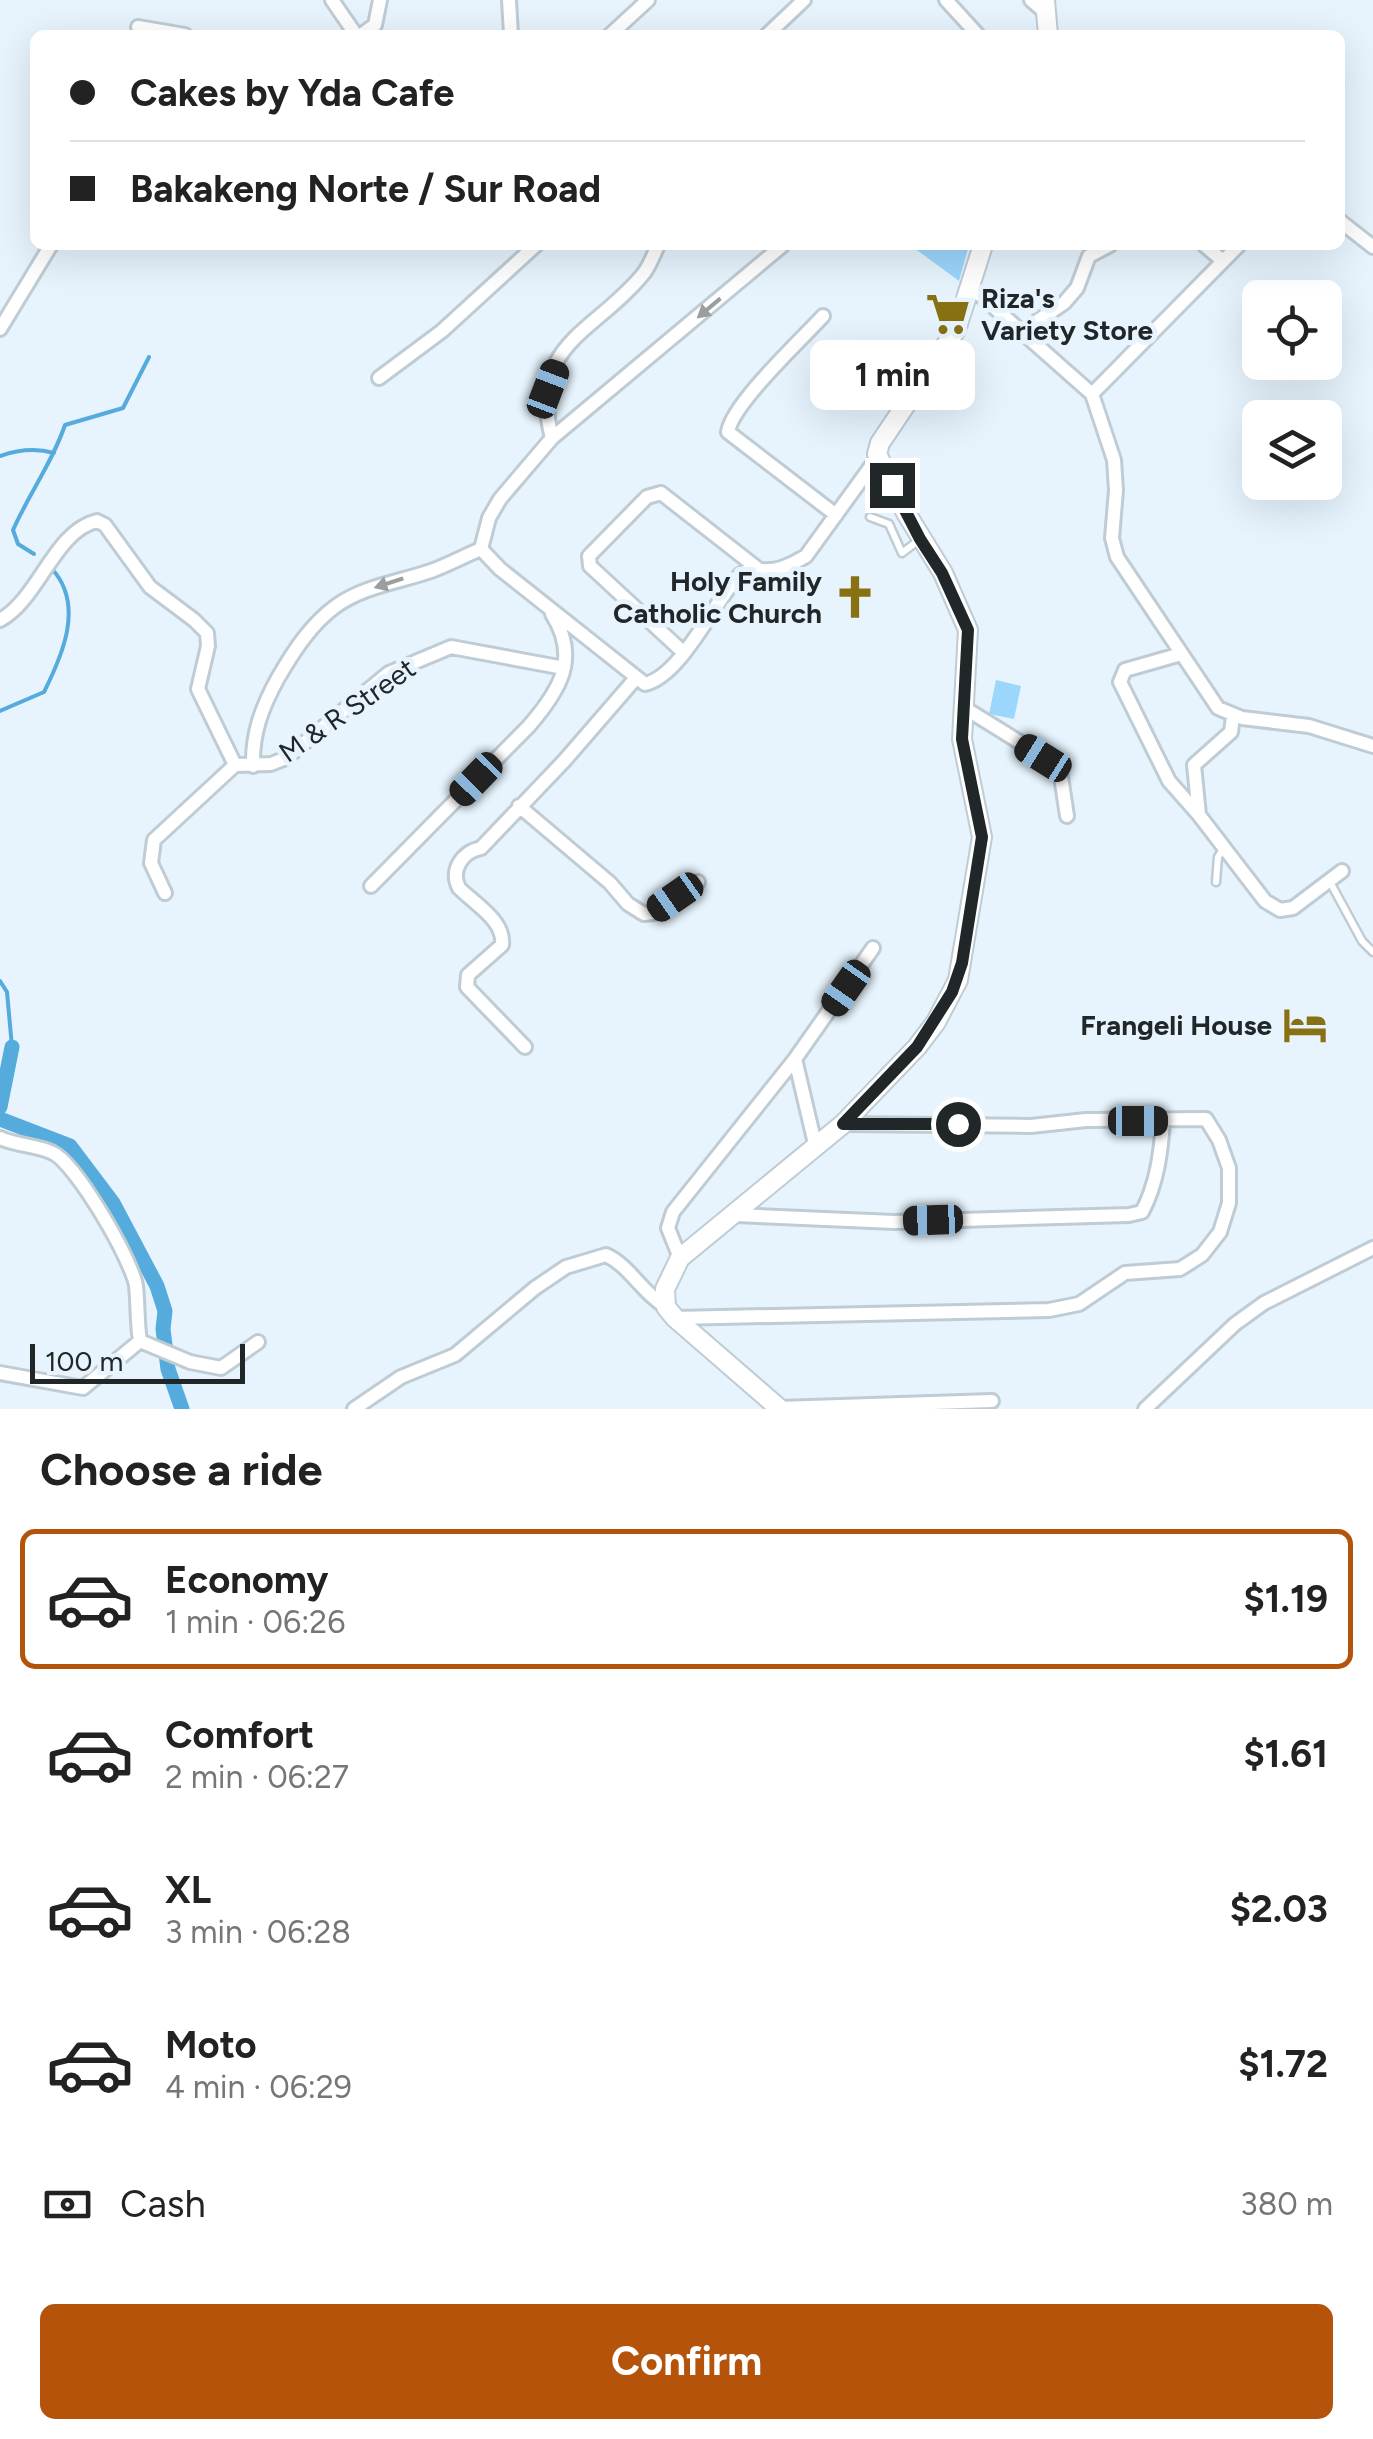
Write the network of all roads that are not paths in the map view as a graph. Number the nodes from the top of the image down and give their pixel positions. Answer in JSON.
{"nodes":[{"id":1,"x":332,"y":0,"type":"edge"},
{"id":2,"x":380,"y":0,"type":"edge"},
{"id":3,"x":509,"y":0,"type":"edge"},
{"id":4,"x":648,"y":0,"type":"edge"},
{"id":5,"x":804,"y":0,"type":"edge"},
{"id":6,"x":946,"y":0,"type":"edge"},
{"id":7,"x":1031,"y":0,"type":"edge"},
{"id":8,"x":1046,"y":7,"type":"edge"},
{"id":9,"x":138,"y":27,"type":"dead end"},
{"id":10,"x":156,"y":30,"type":"edge"},
{"id":11,"x":355,"y":30,"type":"edge"},
{"id":12,"x":378,"y":30,"type":"edge"},
{"id":13,"x":511,"y":30,"type":"edge"},
{"id":14,"x":615,"y":30,"type":"edge"},
{"id":15,"x":772,"y":30,"type":"edge"},
{"id":16,"x":973,"y":30,"type":"edge"},
{"id":17,"x":1345,"y":225,"type":"edge"},
{"id":18,"x":1373,"y":247,"type":"edge"},
{"id":19,"x":48,"y":250,"type":"edge"},
{"id":20,"x":531,"y":250,"type":"edge"},
{"id":21,"x":656,"y":250,"type":"edge"},
{"id":22,"x":777,"y":250,"type":"edge"},
{"id":23,"x":981,"y":250,"type":"edge"},
{"id":24,"x":1100,"y":250,"type":"edge"},
{"id":25,"x":1210,"y":250,"type":"edge"},
{"id":26,"x":1234,"y":250,"type":"edge"},
{"id":27,"x":1223,"y":261,"type":"junction"},
{"id":28,"x":971,"y":287,"type":"junction"},
{"id":29,"x":823,"y":316,"type":"dead end"},
{"id":30,"x":0,"y":329,"type":"edge"},
{"id":31,"x":1021,"y":332,"type":"junction"},
{"id":32,"x":378,"y":378,"type":"dead end"},
{"id":33,"x":1092,"y":394,"type":"junction"},
{"id":34,"x":552,"y":438,"type":"junction"},
{"id":35,"x":877,"y":458,"type":"junction"},
{"id":36,"x":836,"y":514,"type":"junction"},
{"id":37,"x":870,"y":517,"type":"dead end"},
{"id":38,"x":920,"y":539,"type":"junction"},
{"id":39,"x":481,"y":550,"type":"junction"},
{"id":40,"x":757,"y":568,"type":"junction"},
{"id":41,"x":545,"y":604,"type":"junction"},
{"id":42,"x":0,"y":620,"type":"edge"},
{"id":43,"x":683,"y":652,"type":"junction"},
{"id":44,"x":1180,"y":654,"type":"junction"},
{"id":45,"x":564,"y":668,"type":"junction"},
{"id":46,"x":636,"y":678,"type":"junction"},
{"id":47,"x":962,"y":707,"type":"junction"},
{"id":48,"x":1232,"y":716,"type":"junction"},
{"id":49,"x":1373,"y":746,"type":"edge"},
{"id":50,"x":235,"y":765,"type":"junction"},
{"id":51,"x":252,"y":766,"type":"junction"},
{"id":52,"x":519,"y":806,"type":"junction"},
{"id":53,"x":1199,"y":815,"type":"junction"},
{"id":54,"x":1066,"y":816,"type":"dead end"},
{"id":55,"x":1224,"y":848,"type":"junction"},
{"id":56,"x":1342,"y":871,"type":"dead end"},
{"id":57,"x":1330,"y":881,"type":"junction"},
{"id":58,"x":698,"y":882,"type":"dead end"},
{"id":59,"x":1216,"y":882,"type":"dead end"},
{"id":60,"x":371,"y":886,"type":"dead end"},
{"id":61,"x":166,"y":894,"type":"dead end"},
{"id":62,"x":873,"y":948,"type":"dead end"},
{"id":63,"x":1373,"y":952,"type":"edge"},
{"id":64,"x":525,"y":1048,"type":"dead end"},
{"id":65,"x":795,"y":1059,"type":"junction"},
{"id":66,"x":1162,"y":1121,"type":"junction"},
{"id":67,"x":843,"y":1124,"type":"junction"},
{"id":68,"x":0,"y":1138,"type":"edge"},
{"id":69,"x":816,"y":1148,"type":"junction"},
{"id":70,"x":736,"y":1215,"type":"junction"},
{"id":71,"x":1373,"y":1248,"type":"edge"},
{"id":72,"x":680,"y":1258,"type":"junction"},
{"id":73,"x":670,"y":1312,"type":"junction"},
{"id":74,"x":258,"y":1342,"type":"dead end"},
{"id":75,"x":146,"y":1343,"type":"junction"},
{"id":76,"x":0,"y":1373,"type":"edge"},
{"id":77,"x":992,"y":1401,"type":"dead end"},
{"id":78,"x":354,"y":1409,"type":"edge"},
{"id":79,"x":780,"y":1409,"type":"edge"},
{"id":80,"x":1144,"y":1409,"type":"edge"}],
"edges":[{"from":1,"to":11,"type":"street"},
{"from":2,"to":12,"type":"street"},
{"from":3,"to":13,"type":"street"},
{"from":4,"to":14,"type":"street"},
{"from":5,"to":15,"type":"street"},
{"from":6,"to":16,"type":"street"},
{"from":7,"to":8,"type":"street"},
{"from":9,"to":10,"type":"street"},
{"from":17,"to":18,"type":"street"},
{"from":19,"to":30,"type":"street"},
{"from":20,"to":32,"type":"street"},
{"from":21,"to":34,"type":"street"},
{"from":22,"to":34,"type":"street","one_way":true},
{"from":23,"to":28,"type":"main road"},
{"from":24,"to":31,"type":"street"},
{"from":25,"to":27,"type":"street"},
{"from":26,"to":27,"type":"street"},
{"from":27,"to":33,"type":"street"},
{"from":28,"to":31,"type":"street"},
{"from":28,"to":35,"type":"main road"},
{"from":29,"to":36,"type":"street"},
{"from":31,"to":33,"type":"street"},
{"from":33,"to":44,"type":"street"},
{"from":34,"to":39,"type":"street"},
{"from":35,"to":36,"type":"street"},
{"from":35,"to":38,"type":"main road"},
{"from":36,"to":40,"type":"street"},
{"from":37,"to":38,"type":"lane"},
{"from":38,"to":47,"type":"main road"},
{"from":39,"to":41,"type":"street"},
{"from":39,"to":51,"type":"street","one_way":true},
{"from":40,"to":43,"type":"street"},
{"from":40,"to":43,"type":"street"},
{"from":41,"to":45,"type":"street"},
{"from":41,"to":46,"type":"street"},
{"from":42,"to":50,"type":"street"},
{"from":43,"to":46,"type":"street"},
{"from":44,"to":48,"type":"street"},
{"from":44,"to":53,"type":"street"},
{"from":45,"to":51,"type":"street","name":"M & R Street"},
{"from":45,"to":60,"type":"street"},
{"from":46,"to":52,"type":"street"},
{"from":47,"to":54,"type":"street"},
{"from":47,"to":67,"type":"main road"},
{"from":48,"to":49,"type":"street"},
{"from":48,"to":53,"type":"street"},
{"from":50,"to":51,"type":"street","name":"M & R Street"},
{"from":50,"to":61,"type":"street"},
{"from":52,"to":58,"type":"street"},
{"from":52,"to":64,"type":"street"},
{"from":53,"to":55,"type":"street"},
{"from":55,"to":57,"type":"street"},
{"from":55,"to":59,"type":"lane"},
{"from":56,"to":57,"type":"street"},
{"from":57,"to":63,"type":"lane"},
{"from":62,"to":65,"type":"street"},
{"from":65,"to":69,"type":"street"},
{"from":65,"to":72,"type":"street"},
{"from":66,"to":67,"type":"street"},
{"from":66,"to":70,"type":"street"},
{"from":66,"to":73,"type":"street"},
{"from":67,"to":69,"type":"main road"},
{"from":68,"to":75,"type":"street"},
{"from":69,"to":70,"type":"main road"},
{"from":70,"to":72,"type":"main road"},
{"from":71,"to":80,"type":"street"},
{"from":72,"to":73,"type":"main road"},
{"from":73,"to":78,"type":"street"},
{"from":73,"to":79,"type":"main road"},
{"from":74,"to":75,"type":"street"},
{"from":75,"to":76,"type":"street"},
{"from":77,"to":79,"type":"street"}]}
